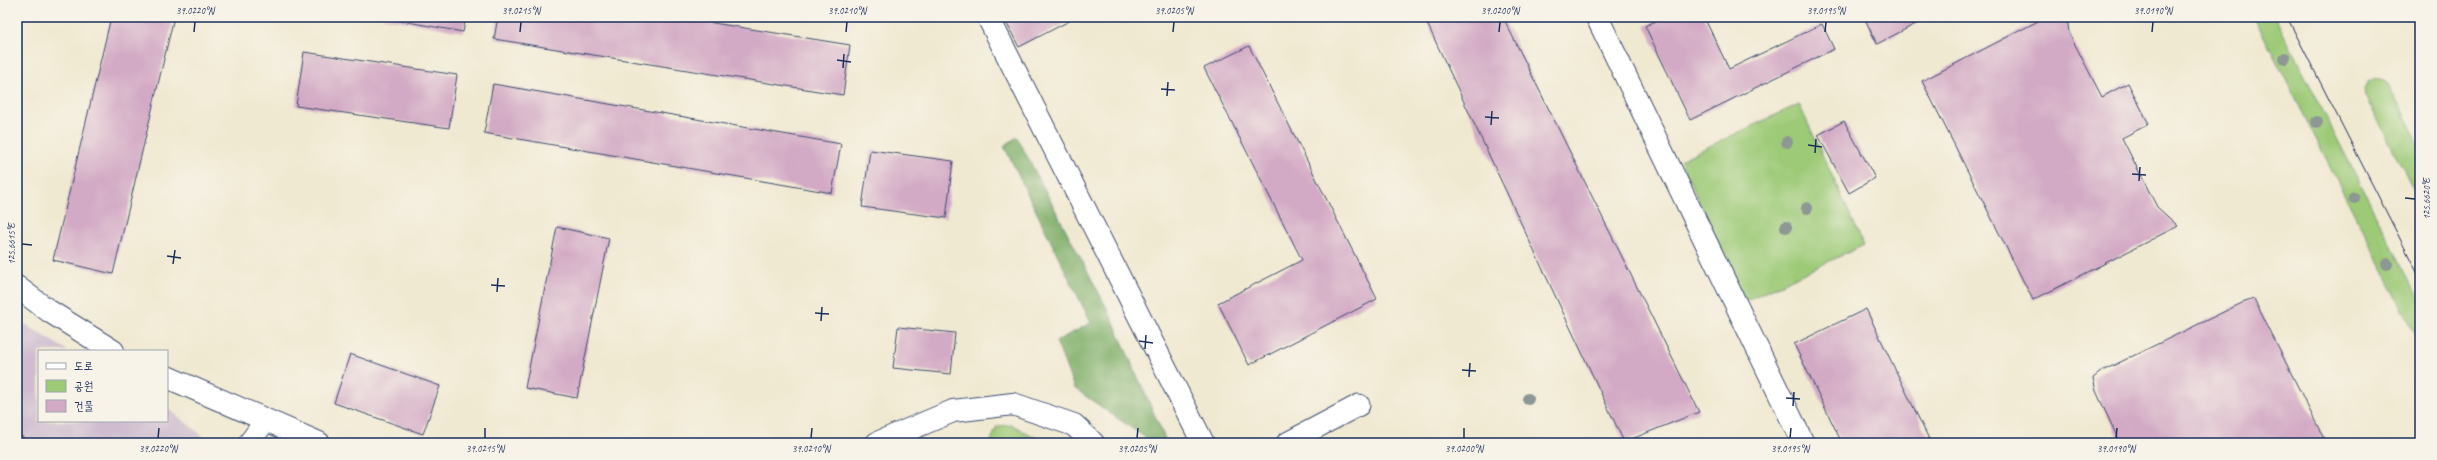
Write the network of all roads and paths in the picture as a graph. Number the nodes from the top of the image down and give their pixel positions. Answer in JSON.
{"nodes":[{"id":1,"x":988,"y":17,"type":"edge"},
{"id":2,"x":1597,"y":17,"type":"edge"},
{"id":3,"x":17,"y":287,"type":"edge"},
{"id":4,"x":111,"y":350,"type":"edge"},
{"id":5,"x":168,"y":377,"type":"edge"},
{"id":6,"x":1359,"y":406,"type":"dead end"},
{"id":7,"x":266,"y":420,"type":"junction"},
{"id":8,"x":249,"y":443,"type":"edge"},
{"id":9,"x":319,"y":443,"type":"edge"},
{"id":10,"x":877,"y":443,"type":"edge"},
{"id":11,"x":1093,"y":443,"type":"edge"},
{"id":12,"x":1203,"y":443,"type":"edge"},
{"id":13,"x":1287,"y":443,"type":"edge"},
{"id":14,"x":1803,"y":443,"type":"edge"}],
"edges":[{"from":1,"to":12,"type":"street"},
{"from":2,"to":14,"type":"street"},
{"from":3,"to":4,"type":"street"},
{"from":5,"to":7,"type":"street"},
{"from":6,"to":13,"type":"lane"},
{"from":7,"to":8,"type":"lane"},
{"from":7,"to":9,"type":"street"},
{"from":10,"to":11,"type":"street"}]}
